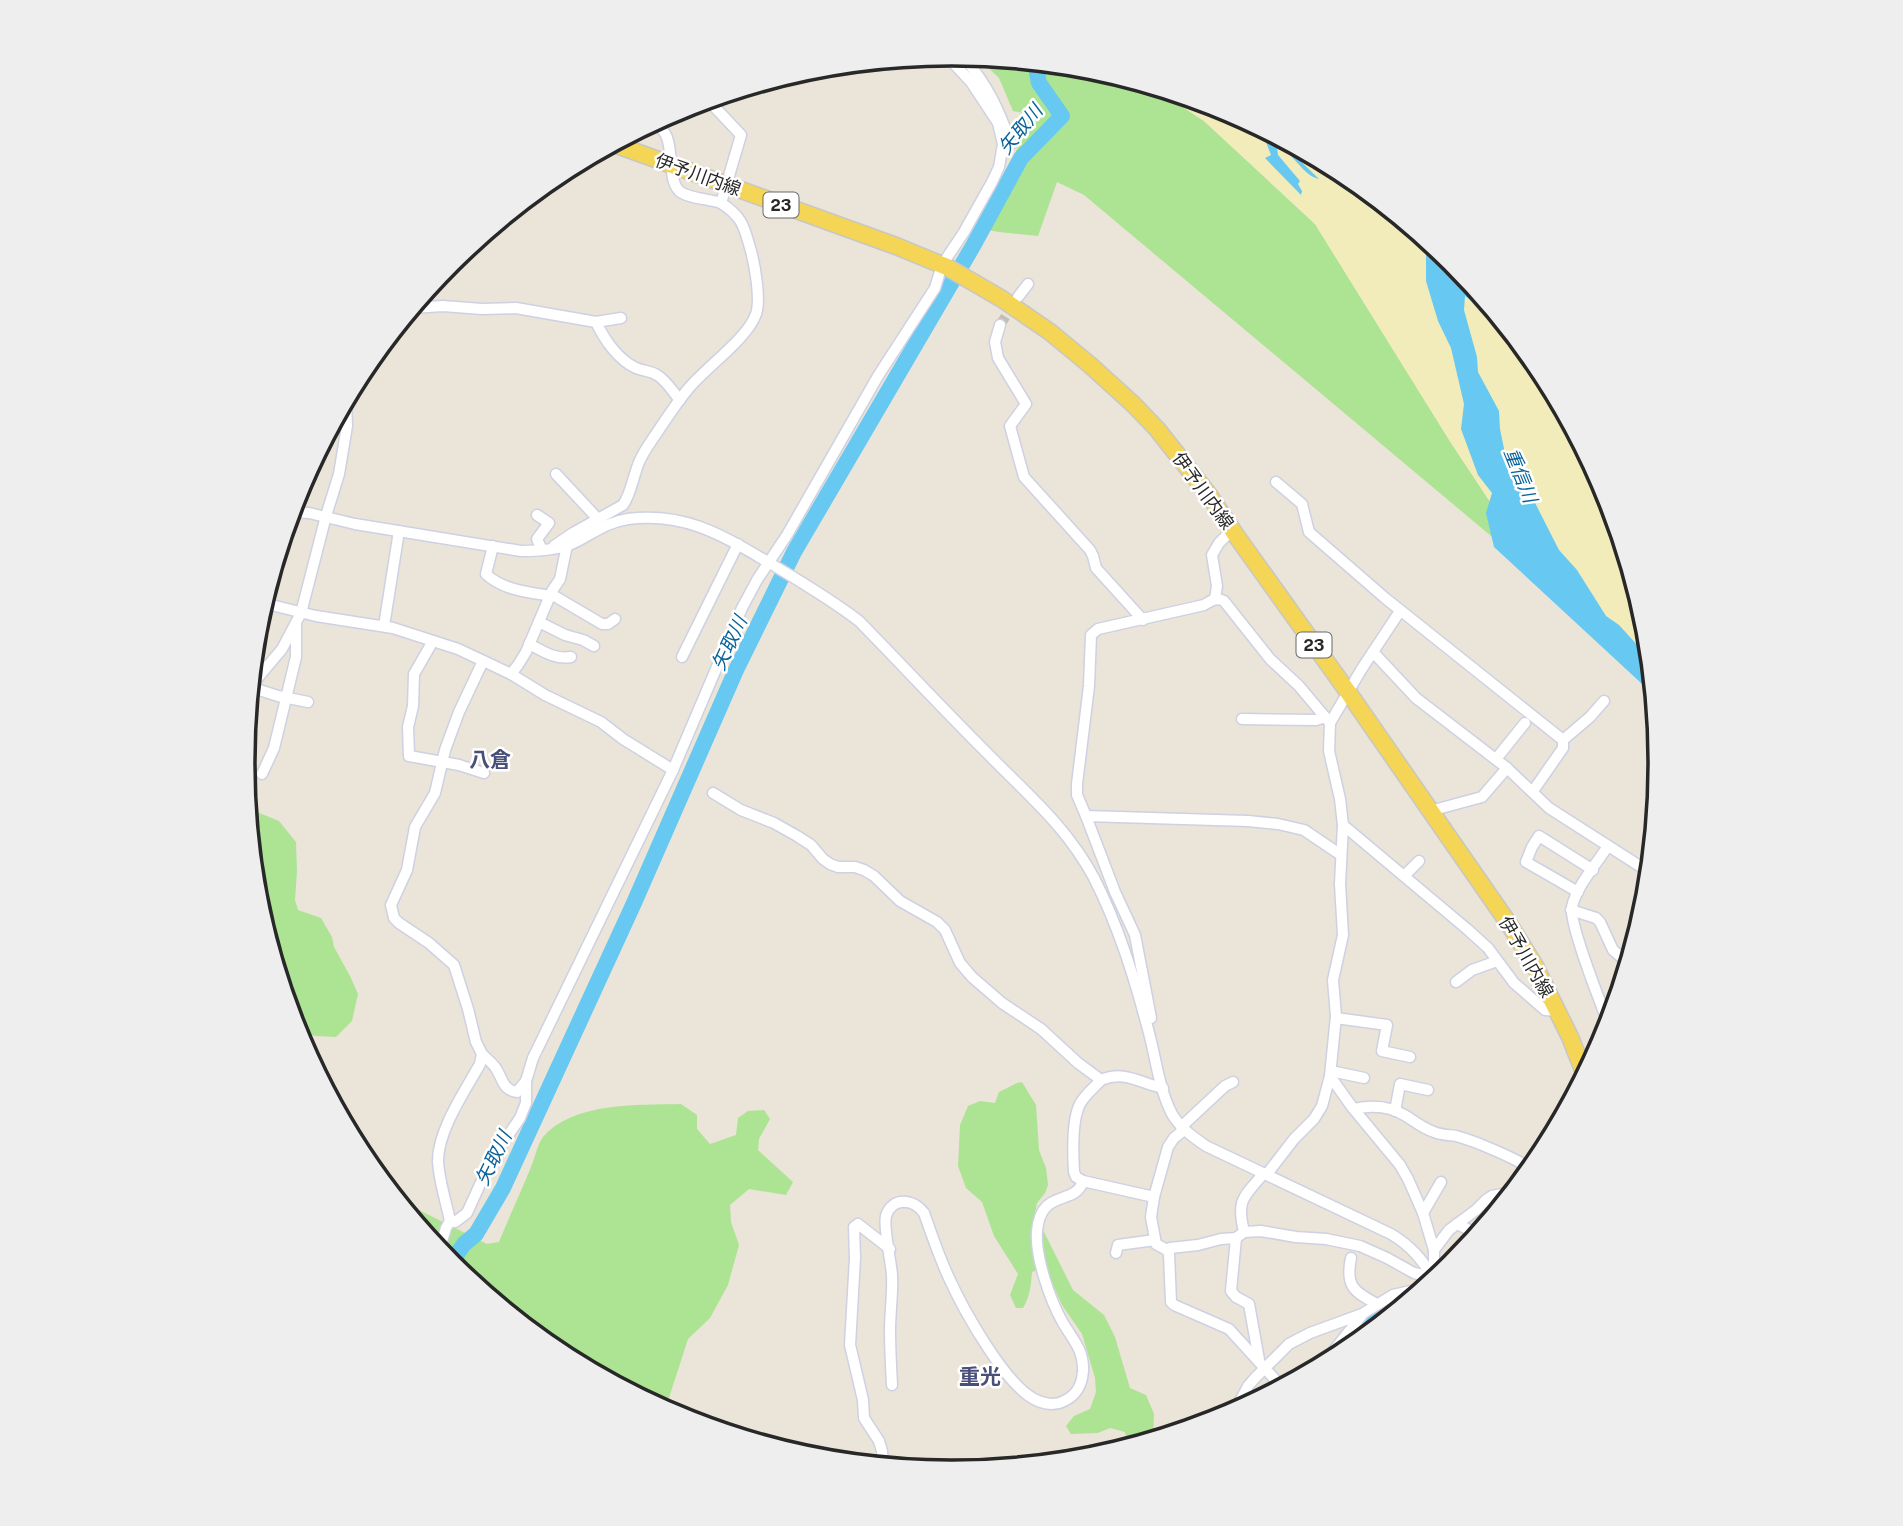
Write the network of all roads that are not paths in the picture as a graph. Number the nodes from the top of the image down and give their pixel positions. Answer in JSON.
{"nodes":[{"id":1,"x":956,"y":66,"type":"edge"},
{"id":2,"x":972,"y":67,"type":"edge"},
{"id":3,"x":715,"y":108,"type":"edge"},
{"id":4,"x":662,"y":130,"type":"edge"},
{"id":5,"x":625,"y":148,"type":"edge"},
{"id":6,"x":1002,"y":155,"type":"junction"},
{"id":7,"x":673,"y":166,"type":"junction"},
{"id":8,"x":726,"y":185,"type":"junction"},
{"id":9,"x":721,"y":204,"type":"junction"},
{"id":10,"x":945,"y":266,"type":"junction"},
{"id":11,"x":1028,"y":284,"type":"dead end"},
{"id":12,"x":1018,"y":297,"type":"tunnel mouth"},
{"id":13,"x":425,"y":307,"type":"edge"},
{"id":14,"x":621,"y":318,"type":"dead end"},
{"id":15,"x":596,"y":322,"type":"junction"},
{"id":16,"x":1000,"y":325,"type":"tunnel mouth"},
{"id":17,"x":680,"y":400,"type":"junction"},
{"id":18,"x":347,"y":418,"type":"edge"},
{"id":19,"x":556,"y":474,"type":"dead end"},
{"id":20,"x":1276,"y":482,"type":"dead end"},
{"id":21,"x":302,"y":513,"type":"edge"},
{"id":22,"x":537,"y":514,"type":"dead end"},
{"id":23,"x":326,"y":516,"type":"junction"},
{"id":24,"x":598,"y":519,"type":"junction"},
{"id":25,"x":1232,"y":530,"type":"junction"},
{"id":26,"x":399,"y":531,"type":"junction"},
{"id":27,"x":738,"y":544,"type":"junction"},
{"id":28,"x":568,"y":545,"type":"junction"},
{"id":29,"x":493,"y":547,"type":"junction"},
{"id":30,"x":547,"y":549,"type":"junction"},
{"id":31,"x":769,"y":563,"type":"junction"},
{"id":32,"x":551,"y":595,"type":"junction"},
{"id":33,"x":1215,"y":598,"type":"junction"},
{"id":34,"x":273,"y":606,"type":"edge"},
{"id":35,"x":1400,"y":611,"type":"junction"},
{"id":36,"x":301,"y":613,"type":"junction"},
{"id":37,"x":615,"y":619,"type":"dead end"},
{"id":38,"x":1143,"y":620,"type":"junction"},
{"id":39,"x":539,"y":622,"type":"junction"},
{"id":40,"x":296,"y":625,"type":"junction"},
{"id":41,"x":384,"y":626,"type":"junction"},
{"id":42,"x":433,"y":642,"type":"junction"},
{"id":43,"x":529,"y":644,"type":"junction"},
{"id":44,"x":594,"y":646,"type":"dead end"},
{"id":45,"x":1373,"y":652,"type":"junction"},
{"id":46,"x":571,"y":657,"type":"dead end"},
{"id":47,"x":682,"y":657,"type":"dead end"},
{"id":48,"x":483,"y":661,"type":"junction"},
{"id":49,"x":261,"y":674,"type":"edge"},
{"id":50,"x":510,"y":674,"type":"junction"},
{"id":51,"x":259,"y":690,"type":"edge"},
{"id":52,"x":1348,"y":692,"type":"junction"},
{"id":53,"x":286,"y":698,"type":"junction"},
{"id":54,"x":1604,"y":701,"type":"dead end"},
{"id":55,"x":308,"y":702,"type":"dead end"},
{"id":56,"x":1241,"y":719,"type":"dead end"},
{"id":57,"x":1328,"y":720,"type":"junction"},
{"id":58,"x":1525,"y":723,"type":"dead end"},
{"id":59,"x":1563,"y":740,"type":"junction"},
{"id":60,"x":1496,"y":759,"type":"junction"},
{"id":61,"x":442,"y":762,"type":"junction"},
{"id":62,"x":1507,"y":768,"type":"junction"},
{"id":63,"x":673,"y":770,"type":"junction"},
{"id":64,"x":484,"y":773,"type":"dead end"},
{"id":65,"x":262,"y":774,"type":"dead end"},
{"id":66,"x":1532,"y":791,"type":"junction"},
{"id":67,"x":713,"y":793,"type":"dead end"},
{"id":68,"x":1430,"y":811,"type":"junction"},
{"id":69,"x":1086,"y":816,"type":"junction"},
{"id":70,"x":1343,"y":825,"type":"junction"},
{"id":71,"x":1608,"y":846,"type":"junction"},
{"id":72,"x":1341,"y":855,"type":"junction"},
{"id":73,"x":1419,"y":861,"type":"dead end"},
{"id":74,"x":1640,"y":866,"type":"edge"},
{"id":75,"x":1593,"y":870,"type":"junction"},
{"id":76,"x":1405,"y":875,"type":"junction"},
{"id":77,"x":1578,"y":892,"type":"junction"},
{"id":78,"x":1571,"y":910,"type":"junction"},
{"id":79,"x":1620,"y":956,"type":"edge"},
{"id":80,"x":1497,"y":961,"type":"junction"},
{"id":81,"x":1456,"y":982,"type":"dead end"},
{"id":82,"x":1605,"y":1003,"type":"edge"},
{"id":83,"x":1557,"y":1011,"type":"junction"},
{"id":84,"x":1336,"y":1018,"type":"junction"},
{"id":85,"x":1151,"y":1040,"type":"junction"},
{"id":86,"x":482,"y":1054,"type":"junction"},
{"id":87,"x":1410,"y":1057,"type":"dead end"},
{"id":88,"x":1580,"y":1062,"type":"edge"},
{"id":89,"x":1330,"y":1074,"type":"junction"},
{"id":90,"x":1364,"y":1078,"type":"dead end"},
{"id":91,"x":1101,"y":1080,"type":"junction"},
{"id":92,"x":526,"y":1081,"type":"junction"},
{"id":93,"x":1233,"y":1082,"type":"dead end"},
{"id":94,"x":1163,"y":1088,"type":"junction"},
{"id":95,"x":1428,"y":1090,"type":"dead end"},
{"id":96,"x":1353,"y":1109,"type":"junction"},
{"id":97,"x":1395,"y":1111,"type":"junction"},
{"id":98,"x":1182,"y":1128,"type":"junction"},
{"id":99,"x":1522,"y":1163,"type":"edge"},
{"id":100,"x":1266,"y":1173,"type":"junction"},
{"id":101,"x":1083,"y":1181,"type":"junction"},
{"id":102,"x":1441,"y":1182,"type":"dead end"},
{"id":103,"x":1497,"y":1195,"type":"edge"},
{"id":104,"x":1154,"y":1198,"type":"junction"},
{"id":105,"x":1423,"y":1213,"type":"junction"},
{"id":106,"x":450,"y":1221,"type":"junction"},
{"id":107,"x":1457,"y":1224,"type":"junction"},
{"id":108,"x":1468,"y":1229,"type":"edge"},
{"id":109,"x":1240,"y":1235,"type":"junction"},
{"id":110,"x":443,"y":1238,"type":"edge"},
{"id":111,"x":1155,"y":1240,"type":"junction"},
{"id":112,"x":890,"y":1249,"type":"junction"},
{"id":113,"x":1167,"y":1250,"type":"junction"},
{"id":114,"x":1434,"y":1250,"type":"junction"},
{"id":115,"x":1116,"y":1253,"type":"dead end"},
{"id":116,"x":1351,"y":1258,"type":"dead end"},
{"id":117,"x":1433,"y":1265,"type":"edge"},
{"id":118,"x":1429,"y":1270,"type":"edge"},
{"id":119,"x":1423,"y":1275,"type":"edge"},
{"id":120,"x":1404,"y":1292,"type":"edge"},
{"id":121,"x":1377,"y":1304,"type":"junction"},
{"id":122,"x":1362,"y":1314,"type":"junction"},
{"id":123,"x":1350,"y":1331,"type":"joint"},
{"id":124,"x":1345,"y":1337,"type":"edge"},
{"id":125,"x":1262,"y":1364,"type":"junction"},
{"id":126,"x":1275,"y":1380,"type":"edge"},
{"id":127,"x":892,"y":1385,"type":"dead end"},
{"id":128,"x":1243,"y":1395,"type":"edge"},
{"id":129,"x":882,"y":1456,"type":"edge"}],
"edges":[{"from":1,"to":6,"type":"street"},
{"from":2,"to":6,"type":"street"},
{"from":3,"to":8,"type":"street"},
{"from":4,"to":7,"type":"street"},
{"from":5,"to":7,"type":"main road","name":"伊予川内線","number":"23"},
{"from":6,"to":10,"type":"street"},
{"from":7,"to":8,"type":"main road","name":"伊予川内線","number":"23"},
{"from":7,"to":9,"type":"street"},
{"from":8,"to":9,"type":"street"},
{"from":8,"to":10,"type":"main road","name":"伊予川内線","number":"23"},
{"from":9,"to":17,"type":"street"},
{"from":10,"to":25,"type":"main road","name":"伊予川内線","number":"23"},
{"from":10,"to":31,"type":"street"},
{"from":11,"to":12,"type":"street"},
{"from":13,"to":15,"type":"street"},
{"from":14,"to":15,"type":"street"},
{"from":15,"to":17,"type":"street"},
{"from":16,"to":38,"type":"street"},
{"from":17,"to":24,"type":"street"},
{"from":18,"to":23,"type":"street"},
{"from":19,"to":24,"type":"street"},
{"from":20,"to":35,"type":"street"},
{"from":21,"to":23,"type":"street"},
{"from":22,"to":30,"type":"street"},
{"from":23,"to":26,"type":"street"},
{"from":23,"to":36,"type":"street"},
{"from":24,"to":30,"type":"street"},
{"from":25,"to":33,"type":"street"},
{"from":25,"to":52,"type":"main road","name":"伊予川内線","number":"23"},
{"from":26,"to":29,"type":"street"},
{"from":26,"to":41,"type":"street"},
{"from":27,"to":28,"type":"street"},
{"from":27,"to":31,"type":"street"},
{"from":27,"to":47,"type":"street"},
{"from":28,"to":30,"type":"street"},
{"from":28,"to":32,"type":"street"},
{"from":29,"to":30,"type":"street"},
{"from":29,"to":32,"type":"street"},
{"from":31,"to":63,"type":"street"},
{"from":31,"to":85,"type":"street"},
{"from":32,"to":37,"type":"street"},
{"from":32,"to":39,"type":"street"},
{"from":33,"to":38,"type":"street"},
{"from":33,"to":57,"type":"street"},
{"from":34,"to":36,"type":"street"},
{"from":35,"to":45,"type":"street"},
{"from":35,"to":59,"type":"street"},
{"from":36,"to":40,"type":"street"},
{"from":36,"to":41,"type":"street"},
{"from":38,"to":69,"type":"street"},
{"from":39,"to":43,"type":"street"},
{"from":39,"to":44,"type":"street"},
{"from":40,"to":49,"type":"street"},
{"from":40,"to":53,"type":"street"},
{"from":41,"to":42,"type":"street"},
{"from":42,"to":48,"type":"street"},
{"from":42,"to":61,"type":"street"},
{"from":43,"to":46,"type":"street"},
{"from":43,"to":50,"type":"street"},
{"from":45,"to":52,"type":"street"},
{"from":45,"to":60,"type":"street"},
{"from":48,"to":50,"type":"street"},
{"from":48,"to":61,"type":"street"},
{"from":50,"to":63,"type":"street"},
{"from":51,"to":53,"type":"street"},
{"from":52,"to":57,"type":"street"},
{"from":52,"to":68,"type":"main road","name":"伊予川内線","number":"23"},
{"from":53,"to":55,"type":"street"},
{"from":53,"to":65,"type":"street"},
{"from":54,"to":59,"type":"street"},
{"from":56,"to":57,"type":"street"},
{"from":57,"to":70,"type":"street"},
{"from":58,"to":60,"type":"street"},
{"from":59,"to":66,"type":"street"},
{"from":60,"to":62,"type":"street"},
{"from":61,"to":64,"type":"street"},
{"from":61,"to":86,"type":"street"},
{"from":62,"to":66,"type":"street"},
{"from":62,"to":68,"type":"street"},
{"from":63,"to":92,"type":"street"},
{"from":66,"to":71,"type":"street"},
{"from":67,"to":91,"type":"street"},
{"from":68,"to":83,"type":"main road","name":"伊予川内線","number":"23"},
{"from":69,"to":72,"type":"street"},
{"from":69,"to":85,"type":"street"},
{"from":70,"to":72,"type":"street"},
{"from":70,"to":76,"type":"street"},
{"from":71,"to":74,"type":"street"},
{"from":71,"to":75,"type":"street"},
{"from":72,"to":84,"type":"street"},
{"from":73,"to":76,"type":"street"},
{"from":75,"to":77,"type":"street"},
{"from":75,"to":77,"type":"street"},
{"from":76,"to":80,"type":"street"},
{"from":77,"to":78,"type":"street"},
{"from":78,"to":79,"type":"street"},
{"from":78,"to":82,"type":"street"},
{"from":80,"to":81,"type":"street"},
{"from":80,"to":83,"type":"street"},
{"from":83,"to":88,"type":"main road","name":"伊予川内線","number":"23"},
{"from":84,"to":87,"type":"street"},
{"from":84,"to":89,"type":"street"},
{"from":85,"to":94,"type":"street"},
{"from":86,"to":92,"type":"street"},
{"from":86,"to":106,"type":"street"},
{"from":89,"to":90,"type":"street"},
{"from":89,"to":96,"type":"street"},
{"from":89,"to":100,"type":"street"},
{"from":91,"to":94,"type":"street"},
{"from":91,"to":101,"type":"street"},
{"from":92,"to":106,"type":"street"},
{"from":93,"to":98,"type":"street"},
{"from":94,"to":98,"type":"street"},
{"from":95,"to":97,"type":"street"},
{"from":96,"to":97,"type":"street"},
{"from":96,"to":105,"type":"street"},
{"from":97,"to":99,"type":"street"},
{"from":98,"to":100,"type":"street"},
{"from":98,"to":104,"type":"street"},
{"from":100,"to":109,"type":"street"},
{"from":100,"to":118,"type":"street"},
{"from":101,"to":104,"type":"street"},
{"from":101,"to":112,"type":"street"},
{"from":102,"to":105,"type":"street"},
{"from":103,"to":107,"type":"street"},
{"from":104,"to":111,"type":"street"},
{"from":105,"to":114,"type":"street"},
{"from":106,"to":110,"type":"street"},
{"from":107,"to":108,"type":"street"},
{"from":107,"to":114,"type":"street"},
{"from":109,"to":113,"type":"street"},
{"from":109,"to":119,"type":"street"},
{"from":109,"to":125,"type":"street"},
{"from":111,"to":113,"type":"street"},
{"from":111,"to":115,"type":"street"},
{"from":112,"to":127,"type":"street"},
{"from":112,"to":129,"type":"street"},
{"from":113,"to":125,"type":"street"},
{"from":114,"to":117,"type":"street"},
{"from":116,"to":121,"type":"street"},
{"from":120,"to":121,"type":"street"},
{"from":121,"to":122,"type":"street"},
{"from":122,"to":123,"type":"street"},
{"from":122,"to":125,"type":"street"},
{"from":123,"to":124,"type":"street"},
{"from":125,"to":126,"type":"street"},
{"from":125,"to":128,"type":"street"}]}
